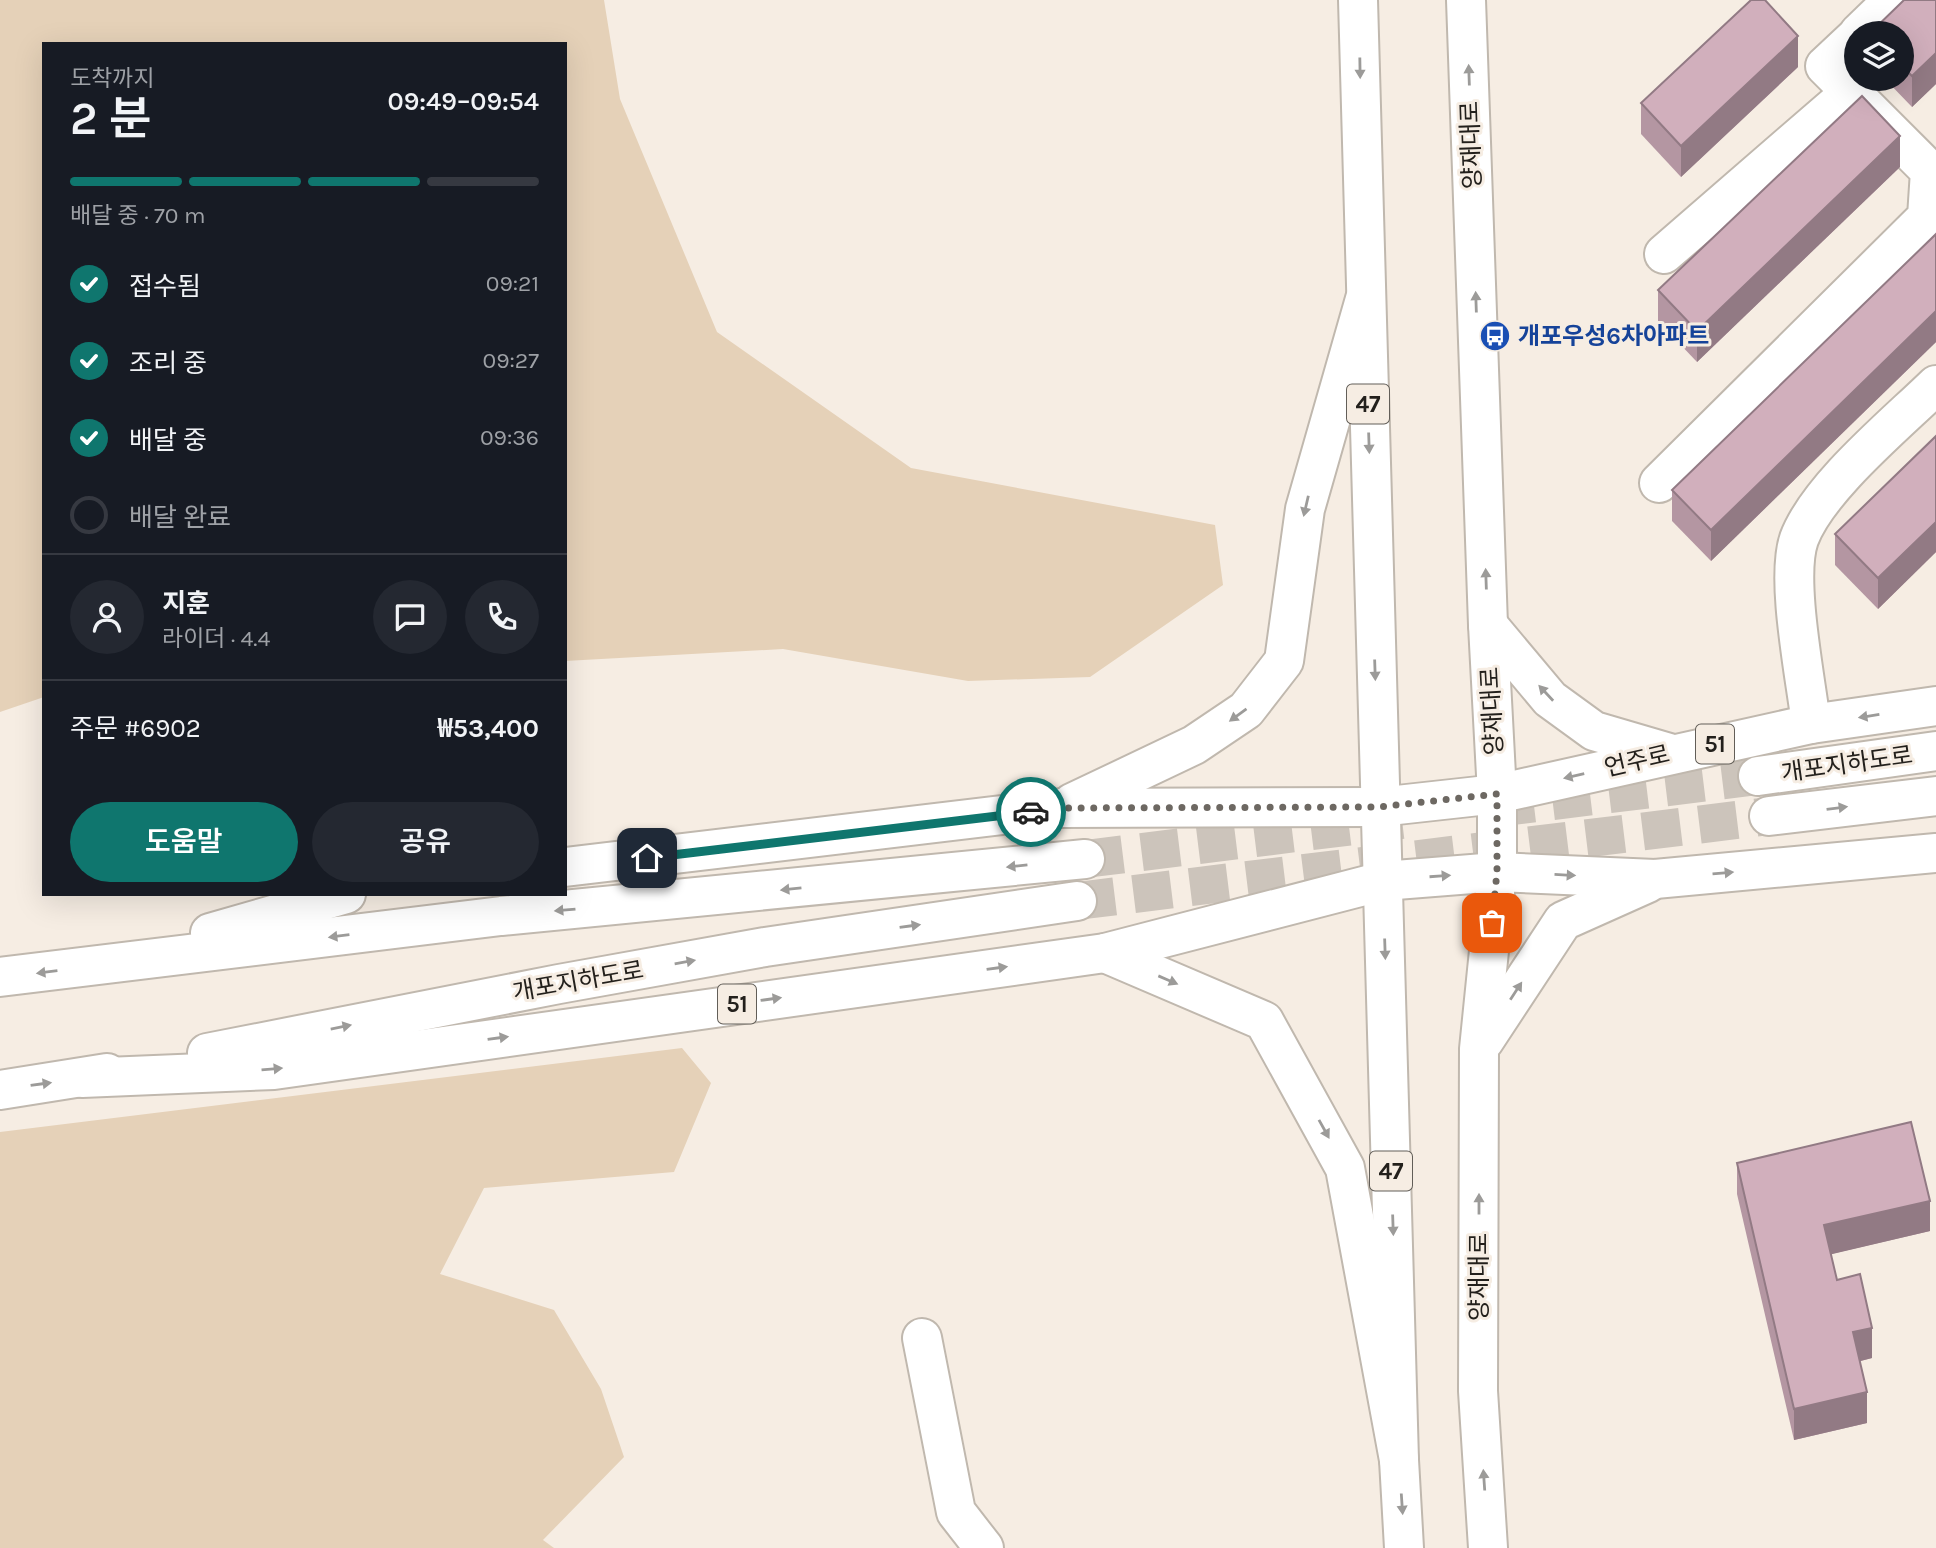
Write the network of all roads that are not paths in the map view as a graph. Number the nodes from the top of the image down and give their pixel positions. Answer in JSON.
{"nodes":[{"id":1,"x":1358,"y":0,"type":"edge"},
{"id":2,"x":1466,"y":0,"type":"edge"},
{"id":3,"x":1893,"y":0,"type":"edge"},
{"id":4,"x":1871,"y":21,"type":"edge"},
{"id":5,"x":1844,"y":48,"type":"edge"},
{"id":6,"x":1844,"y":85,"type":"edge"},
{"id":7,"x":1851,"y":92,"type":"joint"},
{"id":8,"x":1933,"y":168,"type":"edge"},
{"id":9,"x":1664,"y":254,"type":"dead end"},
{"id":10,"x":1365,"y":299,"type":"junction"},
{"id":11,"x":1936,"y":385,"type":"edge"},
{"id":12,"x":1659,"y":483,"type":"dead end"},
{"id":13,"x":1488,"y":625,"type":"junction"},
{"id":14,"x":1936,"y":706,"type":"edge"},
{"id":15,"x":1811,"y":724,"type":"junction"},
{"id":16,"x":1936,"y":751,"type":"edge"},
{"id":17,"x":1671,"y":753,"type":"junction"},
{"id":18,"x":1758,"y":776,"type":"tunnel mouth"},
{"id":19,"x":1497,"y":794,"type":"junction"},
{"id":20,"x":1936,"y":796,"type":"edge"},
{"id":21,"x":1379,"y":807,"type":"junction"},
{"id":22,"x":1061,"y":808,"type":"junction"},
{"id":23,"x":1769,"y":816,"type":"tunnel mouth"},
{"id":24,"x":1936,"y":853,"type":"edge"},
{"id":25,"x":1085,"y":859,"type":"tunnel mouth"},
{"id":26,"x":567,"y":867,"type":"edge"},
{"id":27,"x":1497,"y":872,"type":"junction"},
{"id":28,"x":1656,"y":879,"type":"junction"},
{"id":29,"x":1383,"y":881,"type":"junction"},
{"id":30,"x":338,"y":896,"type":"edge"},
{"id":31,"x":1077,"y":901,"type":"tunnel mouth"},
{"id":32,"x":1105,"y":953,"type":"junction"},
{"id":33,"x":93,"y":966,"type":"junction"},
{"id":34,"x":0,"y":977,"type":"edge"},
{"id":35,"x":1479,"y":1049,"type":"junction"},
{"id":36,"x":82,"y":1078,"type":"junction"},
{"id":37,"x":0,"y":1090,"type":"edge"},
{"id":38,"x":922,"y":1338,"type":"dead end"},
{"id":39,"x":1399,"y":1461,"type":"junction"},
{"id":40,"x":985,"y":1548,"type":"edge"},
{"id":41,"x":1404,"y":1548,"type":"edge"},
{"id":42,"x":1488,"y":1548,"type":"edge"}],
"edges":[{"from":1,"to":10,"type":"main road","number":"47","one_way":true},
{"from":13,"to":2,"type":"main road","name":"양재대로","one_way":true},
{"from":3,"to":4,"type":"main road"},
{"from":5,"to":6,"type":"main road"},
{"from":7,"to":8,"type":"main road"},
{"from":7,"to":9,"type":"main road"},
{"from":8,"to":12,"type":"main road"},
{"from":10,"to":21,"type":"main road","number":"47","one_way":true},
{"from":10,"to":22,"type":"main road","one_way":true},
{"from":11,"to":15,"type":"main road"},
{"from":17,"to":13,"type":"main road","one_way":true},
{"from":13,"to":19,"type":"main road","name":"양재대로"},
{"from":14,"to":15,"type":"main road","name":"언주로","number":"51","one_way":true},
{"from":15,"to":17,"type":"main road","name":"언주로","number":"51"},
{"from":16,"to":18,"type":"main road","name":"개포지하도로","number":"51"},
{"from":17,"to":19,"type":"main road","name":"언주로","number":"51","one_way":true},
{"from":19,"to":21,"type":"main road","name":"언주로","number":"51"},
{"from":19,"to":27,"type":"main road","name":"양재대로"},
{"from":23,"to":20,"type":"main road","name":"개포지하도로","one_way":true},
{"from":21,"to":22,"type":"main road","number":"51"},
{"from":21,"to":29,"type":"main road","number":"47"},
{"from":22,"to":26,"type":"main road","number":"51"},
{"from":28,"to":24,"type":"main road","one_way":true},
{"from":25,"to":33,"type":"main road","one_way":true},
{"from":27,"to":28,"type":"main road","one_way":true},
{"from":29,"to":27,"type":"main road","one_way":true},
{"from":27,"to":35,"type":"main road","name":"양재대로"},
{"from":35,"to":28,"type":"main road","one_way":true},
{"from":29,"to":32,"type":"main road","number":"51"},
{"from":29,"to":39,"type":"main road","number":"47","one_way":true},
{"from":30,"to":33,"type":"main road"},
{"from":36,"to":31,"type":"main road","name":"개포지하도로","one_way":true},
{"from":36,"to":32,"type":"main road","number":"51","one_way":true},
{"from":32,"to":39,"type":"main road","one_way":true},
{"from":33,"to":34,"type":"main road","one_way":true},
{"from":42,"to":35,"type":"main road","name":"양재대로","one_way":true},
{"from":37,"to":36,"type":"main road","number":"51","one_way":true},
{"from":38,"to":40,"type":"main road"},
{"from":39,"to":41,"type":"main road","number":"47","one_way":true}]}
